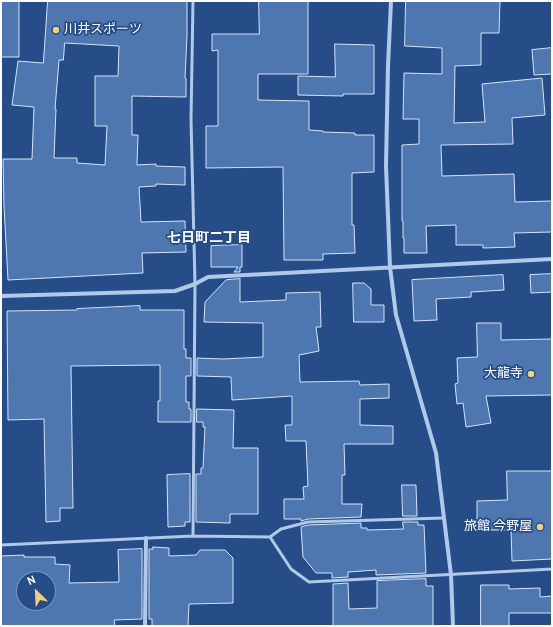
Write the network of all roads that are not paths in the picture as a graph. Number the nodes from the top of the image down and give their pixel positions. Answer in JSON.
{"nodes":[{"id":1,"x":193,"y":1,"type":"edge"},
{"id":2,"x":391,"y":1,"type":"edge"},
{"id":3,"x":552,"y":259,"type":"edge"},
{"id":4,"x":390,"y":267,"type":"junction"},
{"id":5,"x":195,"y":284,"type":"junction"},
{"id":6,"x":1,"y":296,"type":"edge"},
{"id":7,"x":444,"y":518,"type":"junction"},
{"id":8,"x":193,"y":536,"type":"junction"},
{"id":9,"x":270,"y":537,"type":"junction"},
{"id":10,"x":146,"y":538,"type":"junction"},
{"id":11,"x":1,"y":545,"type":"edge"},
{"id":12,"x":552,"y":569,"type":"edge"},
{"id":13,"x":451,"y":575,"type":"junction"},
{"id":14,"x":145,"y":626,"type":"edge"},
{"id":15,"x":453,"y":626,"type":"edge"}],
"edges":[{"from":1,"to":5,"type":"lane"},
{"from":2,"to":4,"type":"street"},
{"from":3,"to":4,"type":"street"},
{"from":4,"to":5,"type":"street"},
{"from":4,"to":7,"type":"street"},
{"from":5,"to":6,"type":"street"},
{"from":5,"to":8,"type":"lane"},
{"from":7,"to":9,"type":"lane"},
{"from":7,"to":13,"type":"street"},
{"from":8,"to":9,"type":"lane"},
{"from":8,"to":10,"type":"lane"},
{"from":9,"to":13,"type":"lane"},
{"from":10,"to":11,"type":"lane"},
{"from":10,"to":14,"type":"street"},
{"from":12,"to":13,"type":"lane"},
{"from":13,"to":15,"type":"street"}]}
